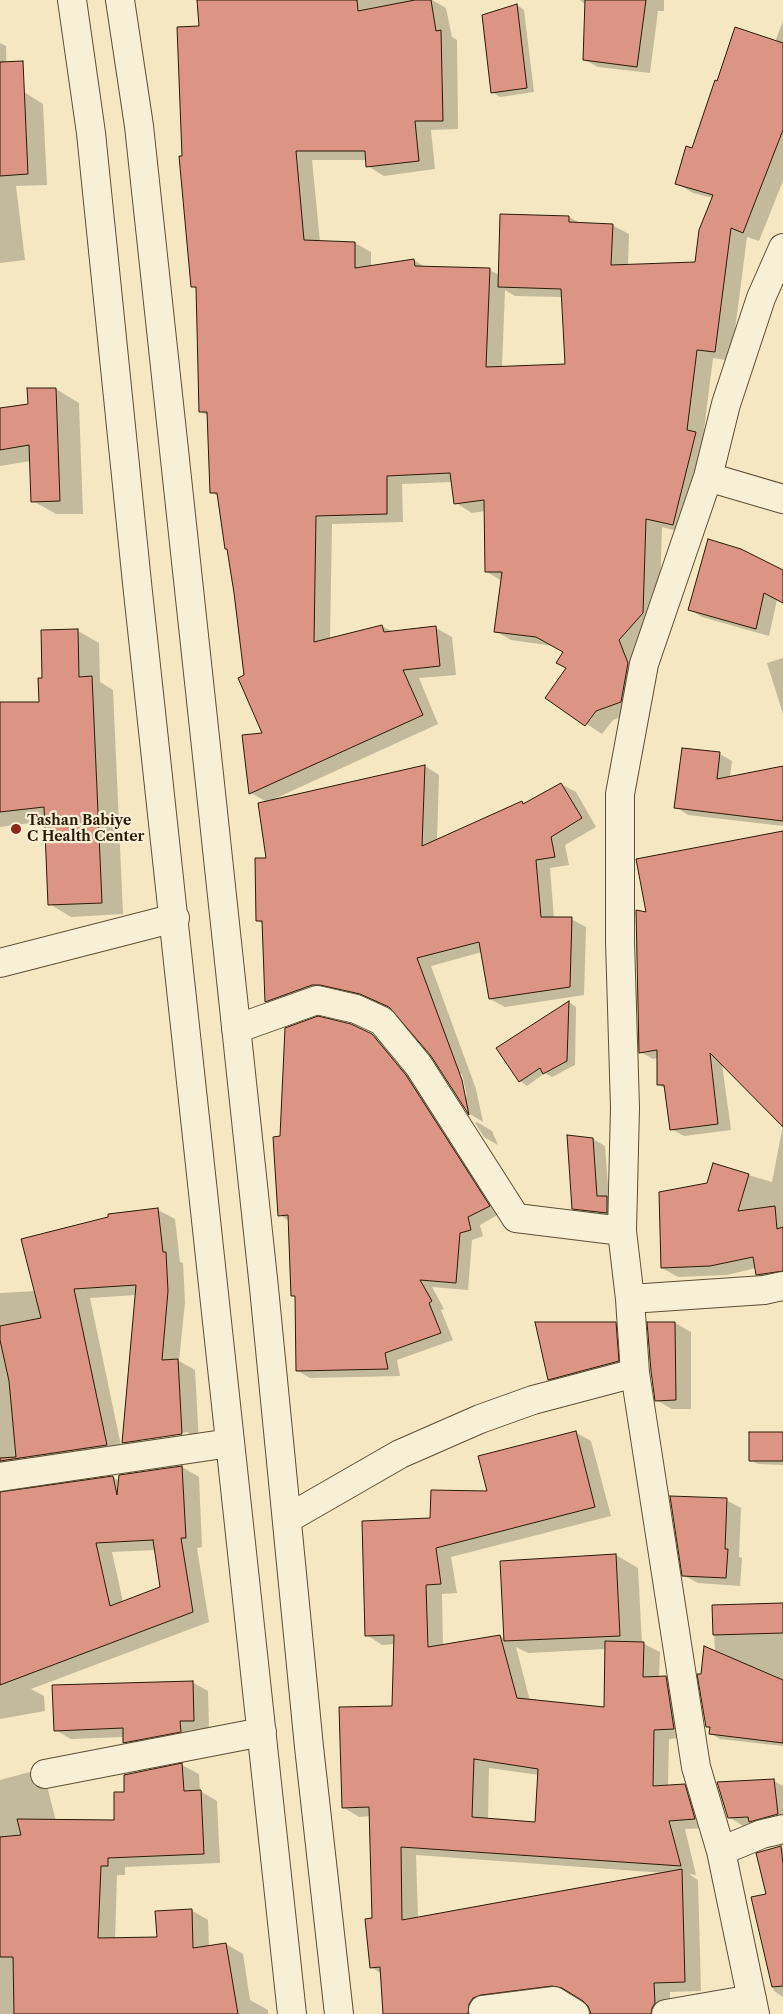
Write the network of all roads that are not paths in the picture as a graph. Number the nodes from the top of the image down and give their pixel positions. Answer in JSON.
{"nodes":[{"id":1,"x":72,"y":0,"type":"edge"},
{"id":2,"x":120,"y":0,"type":"edge"},
{"id":3,"x":783,"y":248,"type":"edge"},
{"id":4,"x":708,"y":477,"type":"junction"},
{"id":5,"x":783,"y":499,"type":"edge"},
{"id":6,"x":175,"y":918,"type":"junction"},
{"id":7,"x":0,"y":963,"type":"edge"},
{"id":8,"x":236,"y":1028,"type":"junction"},
{"id":9,"x":622,"y":1231,"type":"junction"},
{"id":10,"x":783,"y":1286,"type":"edge"},
{"id":11,"x":630,"y":1299,"type":"junction"},
{"id":12,"x":635,"y":1373,"type":"junction"},
{"id":13,"x":230,"y":1443,"type":"junction"},
{"id":14,"x":0,"y":1477,"type":"edge"},
{"id":15,"x":287,"y":1519,"type":"junction"},
{"id":16,"x":262,"y":1732,"type":"junction"},
{"id":17,"x":45,"y":1774,"type":"dead end"},
{"id":18,"x":783,"y":1829,"type":"edge"},
{"id":19,"x":721,"y":1851,"type":"junction"},
{"id":20,"x":753,"y":2006,"type":"edge"},
{"id":21,"x":483,"y":2010,"type":"dead end"},
{"id":22,"x":292,"y":2014,"type":"edge"},
{"id":23,"x":339,"y":2014,"type":"edge"},
{"id":24,"x":575,"y":2014,"type":"edge"},
{"id":25,"x":666,"y":2014,"type":"edge"}],
"edges":[{"from":1,"to":6,"type":"street"},
{"from":2,"to":8,"type":"street"},
{"from":3,"to":4,"type":"street"},
{"from":4,"to":5,"type":"street"},
{"from":4,"to":9,"type":"street"},
{"from":6,"to":7,"type":"street"},
{"from":6,"to":13,"type":"street"},
{"from":8,"to":9,"type":"street"},
{"from":8,"to":15,"type":"street"},
{"from":9,"to":11,"type":"street"},
{"from":10,"to":11,"type":"street"},
{"from":11,"to":12,"type":"street"},
{"from":12,"to":15,"type":"street"},
{"from":12,"to":19,"type":"street"},
{"from":13,"to":14,"type":"street"},
{"from":13,"to":16,"type":"street"},
{"from":15,"to":23,"type":"street"},
{"from":16,"to":17,"type":"street"},
{"from":16,"to":22,"type":"street"},
{"from":18,"to":19,"type":"street"},
{"from":19,"to":20,"type":"street"},
{"from":20,"to":25,"type":"street"},
{"from":21,"to":24,"type":"street"}]}
